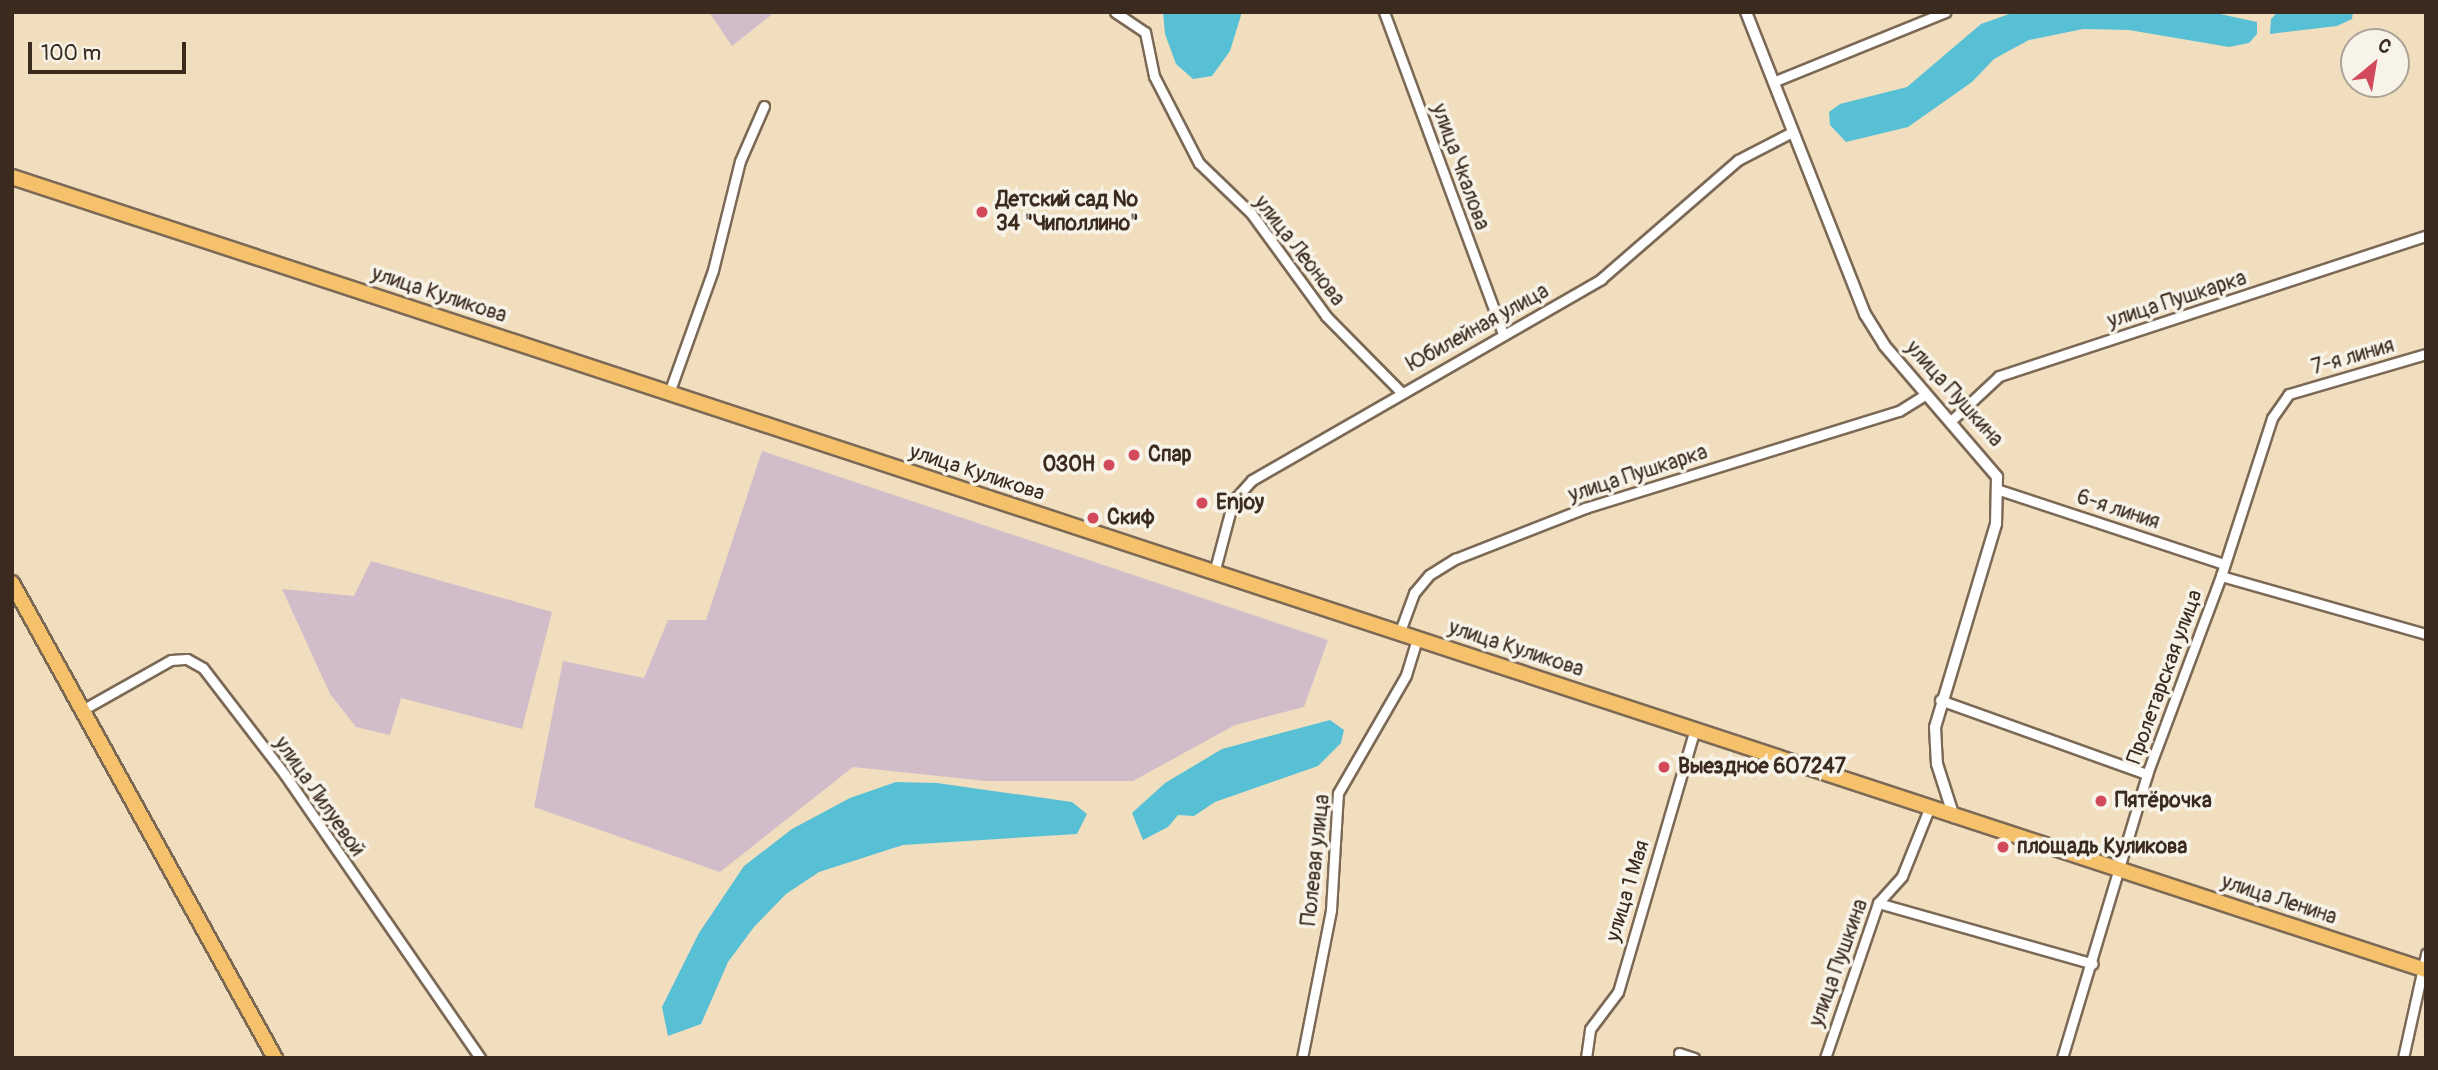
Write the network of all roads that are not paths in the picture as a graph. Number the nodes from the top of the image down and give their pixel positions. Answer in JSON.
{"nodes":[{"id":1,"x":1115,"y":12,"type":"edge"},
{"id":2,"x":1384,"y":12,"type":"edge"},
{"id":3,"x":1746,"y":12,"type":"edge"},
{"id":4,"x":1945,"y":12,"type":"edge"},
{"id":5,"x":1773,"y":82,"type":"junction"},
{"id":6,"x":764,"y":106,"type":"dead end"},
{"id":7,"x":1792,"y":132,"type":"junction"},
{"id":8,"x":12,"y":177,"type":"edge"},
{"id":9,"x":2426,"y":236,"type":"edge"},
{"id":10,"x":1503,"y":334,"type":"junction"},
{"id":11,"x":2426,"y":354,"type":"edge"},
{"id":12,"x":1401,"y":392,"type":"junction"},
{"id":13,"x":670,"y":393,"type":"junction"},
{"id":14,"x":2289,"y":394,"type":"joint"},
{"id":15,"x":1925,"y":395,"type":"junction"},
{"id":16,"x":1952,"y":420,"type":"junction"},
{"id":17,"x":1999,"y":490,"type":"junction"},
{"id":18,"x":2224,"y":564,"type":"junction"},
{"id":19,"x":1214,"y":573,"type":"junction"},
{"id":20,"x":2221,"y":576,"type":"junction"},
{"id":21,"x":12,"y":583,"type":"edge"},
{"id":22,"x":1399,"y":634,"type":"junction"},
{"id":23,"x":2426,"y":634,"type":"edge"},
{"id":24,"x":1417,"y":640,"type":"junction"},
{"id":25,"x":1940,"y":700,"type":"junction"},
{"id":26,"x":83,"y":709,"type":"junction"},
{"id":27,"x":1695,"y":728,"type":"junction"},
{"id":28,"x":2147,"y":774,"type":"junction"},
{"id":29,"x":1929,"y":809,"type":"junction"},
{"id":30,"x":1954,"y":817,"type":"junction"},
{"id":31,"x":2118,"y":870,"type":"junction"},
{"id":32,"x":1878,"y":903,"type":"junction"},
{"id":33,"x":2093,"y":964,"type":"junction"},
{"id":34,"x":2424,"y":964,"type":"edge"},
{"id":35,"x":1679,"y":1053,"type":"dead end"},
{"id":36,"x":275,"y":1058,"type":"edge"},
{"id":37,"x":480,"y":1058,"type":"edge"},
{"id":38,"x":1303,"y":1058,"type":"edge"},
{"id":39,"x":1586,"y":1058,"type":"edge"},
{"id":40,"x":1693,"y":1058,"type":"edge"},
{"id":41,"x":1825,"y":1058,"type":"edge"},
{"id":42,"x":2062,"y":1058,"type":"edge"},
{"id":43,"x":2403,"y":1058,"type":"edge"}],
"edges":[{"from":1,"to":12,"type":"street","name":"улица Леонова"},
{"from":2,"to":10,"type":"street","name":"улица Чкалова"},
{"from":3,"to":5,"type":"street","name":"улица Пушкина"},
{"from":4,"to":5,"type":"street"},
{"from":5,"to":7,"type":"street","name":"улица Пушкина"},
{"from":6,"to":13,"type":"street"},
{"from":7,"to":10,"type":"street","name":"Юбилейная улица"},
{"from":7,"to":15,"type":"street","name":"улица Пушкина"},
{"from":8,"to":13,"type":"main road","name":"улица Куликова"},
{"from":9,"to":16,"type":"street","name":"улица Пушкарка"},
{"from":10,"to":12,"type":"street","name":"Юбилейная улица"},
{"from":11,"to":14,"type":"street","name":"7-я линия"},
{"from":12,"to":19,"type":"street","name":"Юбилейная улица"},
{"from":13,"to":19,"type":"main road","name":"улица Куликова"},
{"from":14,"to":18,"type":"street","name":"Пролетарская улица"},
{"from":15,"to":16,"type":"street","name":"улица Пушкина"},
{"from":15,"to":22,"type":"street","name":"улица Пушкарка"},
{"from":16,"to":17,"type":"street","name":"улица Пушкина"},
{"from":17,"to":18,"type":"street","name":"6-я линия"},
{"from":17,"to":25,"type":"street","name":"улица Пушкина"},
{"from":18,"to":20,"type":"street","name":"Пролетарская улица"},
{"from":19,"to":22,"type":"main road","name":"улица Куликова"},
{"from":20,"to":23,"type":"street"},
{"from":20,"to":28,"type":"street","name":"Пролетарская улица"},
{"from":21,"to":26,"type":"main road"},
{"from":22,"to":24,"type":"main road","name":"улица Куликова"},
{"from":24,"to":27,"type":"main road","name":"улица Куликова"},
{"from":24,"to":38,"type":"street","name":"Полевая улица"},
{"from":25,"to":28,"type":"street"},
{"from":25,"to":30,"type":"street","name":"улица Пушкина"},
{"from":26,"to":36,"type":"main road"},
{"from":26,"to":37,"type":"street","name":"улица Лилуевой"},
{"from":27,"to":29,"type":"main road","name":"улица Куликова"},
{"from":27,"to":39,"type":"street","name":"улица 1 Мая"},
{"from":28,"to":31,"type":"street","name":"Пролетарская улица"},
{"from":29,"to":30,"type":"main road"},
{"from":29,"to":32,"type":"street","name":"улица Пушкина"},
{"from":30,"to":31,"type":"main road"},
{"from":31,"to":33,"type":"street","name":"Пролетарская улица"},
{"from":31,"to":34,"type":"main road","name":"улица Ленина"},
{"from":32,"to":33,"type":"street"},
{"from":32,"to":41,"type":"street","name":"улица Пушкина"},
{"from":33,"to":42,"type":"street","name":"Пролетарская улица"},
{"from":34,"to":43,"type":"street"},
{"from":35,"to":40,"type":"street"}]}
